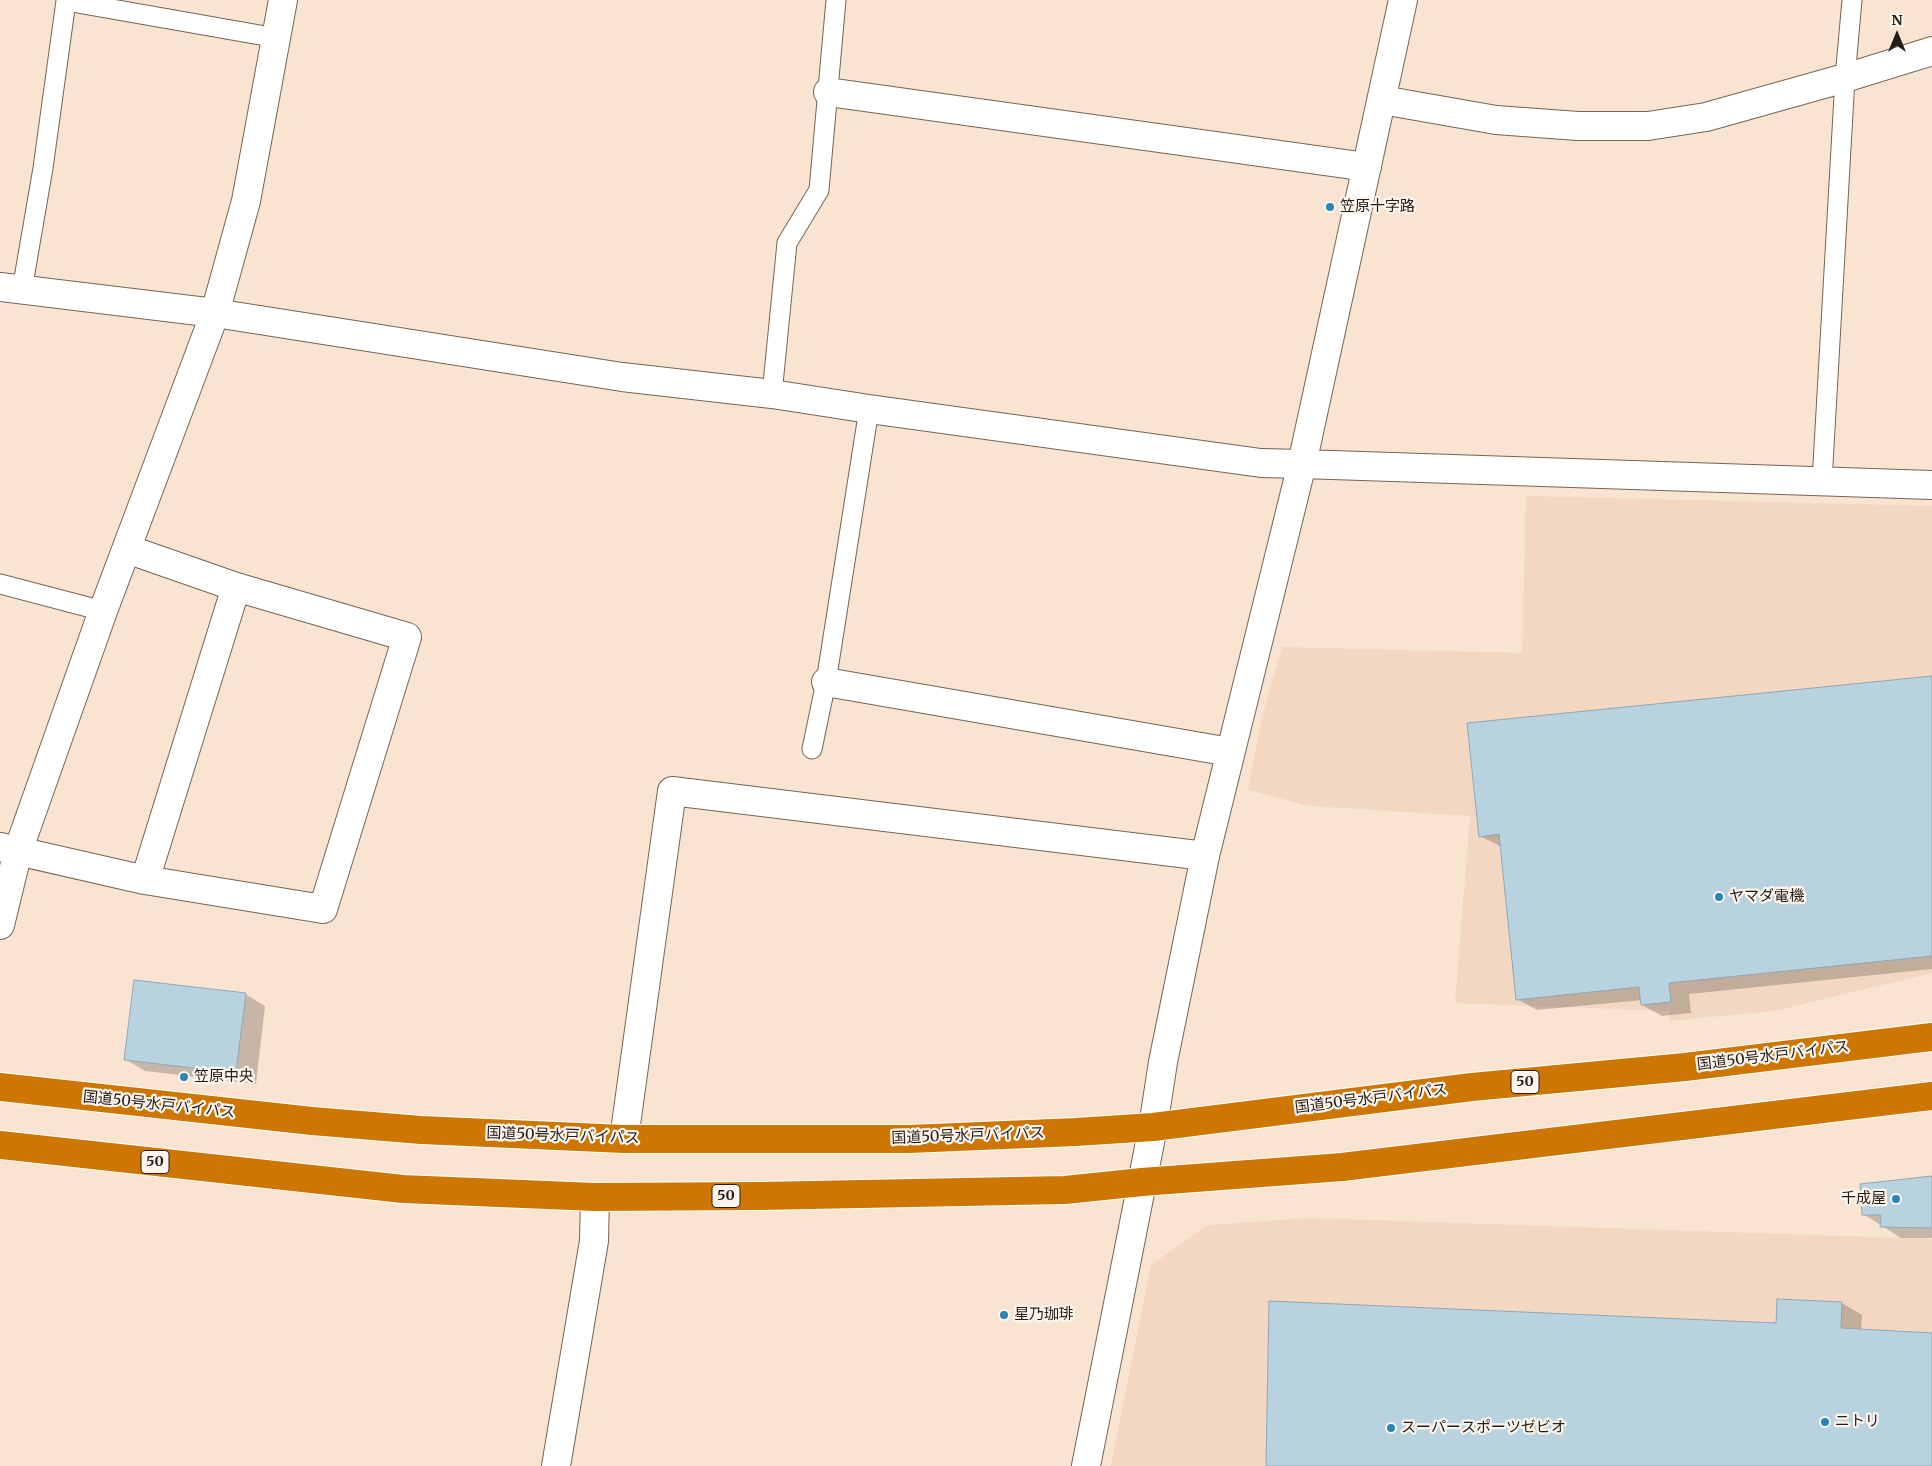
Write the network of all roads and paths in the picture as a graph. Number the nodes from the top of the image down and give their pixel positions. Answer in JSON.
{"nodes":[{"id":1,"x":283,"y":0,"type":"edge"},
{"id":2,"x":836,"y":0,"type":"edge"},
{"id":3,"x":1403,"y":0,"type":"edge"},
{"id":4,"x":1852,"y":0,"type":"edge"},
{"id":5,"x":277,"y":38,"type":"junction"},
{"id":6,"x":1932,"y":51,"type":"edge"},
{"id":7,"x":1845,"y":78,"type":"junction"},
{"id":8,"x":828,"y":92,"type":"junction"},
{"id":9,"x":1382,"y":100,"type":"junction"},
{"id":10,"x":1367,"y":167,"type":"junction"},
{"id":11,"x":11,"y":289,"type":"edge"},
{"id":12,"x":214,"y":313,"type":"junction"},
{"id":13,"x":772,"y":394,"type":"junction"},
{"id":14,"x":869,"y":409,"type":"junction"},
{"id":15,"x":1302,"y":464,"type":"junction"},
{"id":16,"x":1822,"y":482,"type":"junction"},
{"id":17,"x":1932,"y":485,"type":"edge"},
{"id":18,"x":127,"y":548,"type":"junction"},
{"id":19,"x":0,"y":584,"type":"edge"},
{"id":20,"x":236,"y":587,"type":"junction"},
{"id":21,"x":103,"y":610,"type":"junction"},
{"id":22,"x":826,"y":682,"type":"junction"},
{"id":23,"x":812,"y":749,"type":"dead end"},
{"id":24,"x":1230,"y":752,"type":"junction"},
{"id":25,"x":9,"y":849,"type":"edge"},
{"id":26,"x":1205,"y":856,"type":"junction"},
{"id":27,"x":145,"y":880,"type":"junction"},
{"id":28,"x":0,"y":925,"type":"edge"},
{"id":29,"x":1932,"y":1030,"type":"edge"},
{"id":30,"x":1932,"y":1037,"type":"edge"},
{"id":31,"x":1898,"y":1041,"type":"junction"},
{"id":32,"x":0,"y":1087,"type":"edge"},
{"id":33,"x":1928,"y":1098,"type":"edge"},
{"id":34,"x":1152,"y":1127,"type":"junction"},
{"id":35,"x":624,"y":1139,"type":"junction"},
{"id":36,"x":0,"y":1145,"type":"edge"},
{"id":37,"x":1142,"y":1182,"type":"junction"},
{"id":38,"x":595,"y":1196,"type":"junction"},
{"id":39,"x":556,"y":1466,"type":"edge"},
{"id":40,"x":1086,"y":1466,"type":"edge"}],
"edges":[{"from":1,"to":5,"type":"street"},
{"from":2,"to":8,"type":"lane"},
{"from":3,"to":9,"type":"street"},
{"from":4,"to":7,"type":"lane"},
{"from":5,"to":11,"type":"lane"},
{"from":5,"to":12,"type":"street"},
{"from":6,"to":7,"type":"street"},
{"from":7,"to":9,"type":"street"},
{"from":7,"to":16,"type":"lane"},
{"from":8,"to":10,"type":"street"},
{"from":8,"to":13,"type":"lane"},
{"from":9,"to":10,"type":"street"},
{"from":10,"to":15,"type":"street"},
{"from":11,"to":12,"type":"street"},
{"from":12,"to":13,"type":"street"},
{"from":12,"to":18,"type":"street"},
{"from":13,"to":14,"type":"street"},
{"from":14,"to":15,"type":"street"},
{"from":14,"to":22,"type":"lane"},
{"from":15,"to":16,"type":"street"},
{"from":15,"to":24,"type":"street"},
{"from":16,"to":17,"type":"street"},
{"from":18,"to":20,"type":"street"},
{"from":18,"to":21,"type":"street"},
{"from":19,"to":21,"type":"lane"},
{"from":20,"to":27,"type":"street"},
{"from":20,"to":27,"type":"street"},
{"from":21,"to":25,"type":"street"},
{"from":22,"to":23,"type":"lane"},
{"from":22,"to":24,"type":"street"},
{"from":24,"to":26,"type":"street"},
{"from":25,"to":27,"type":"street"},
{"from":25,"to":28,"type":"street"},
{"from":26,"to":34,"type":"street"},
{"from":26,"to":35,"type":"street"},
{"from":29,"to":31,"type":"highway"},
{"from":30,"to":31,"type":"highway","name":"国道50号水戸バイパス","number":"50"},
{"from":31,"to":34,"type":"highway","name":"国道50号水戸バイパス","number":"50"},
{"from":32,"to":35,"type":"highway","name":"国道50号水戸バイパス","number":"50"},
{"from":33,"to":37,"type":"highway","number":"50"},
{"from":34,"to":35,"type":"highway","name":"国道50号水戸バイパス","number":"50"},
{"from":34,"to":37,"type":"street"},
{"from":36,"to":38,"type":"highway","number":"50"},
{"from":37,"to":38,"type":"highway","number":"50"},
{"from":37,"to":40,"type":"street"},
{"from":38,"to":39,"type":"street"}]}
